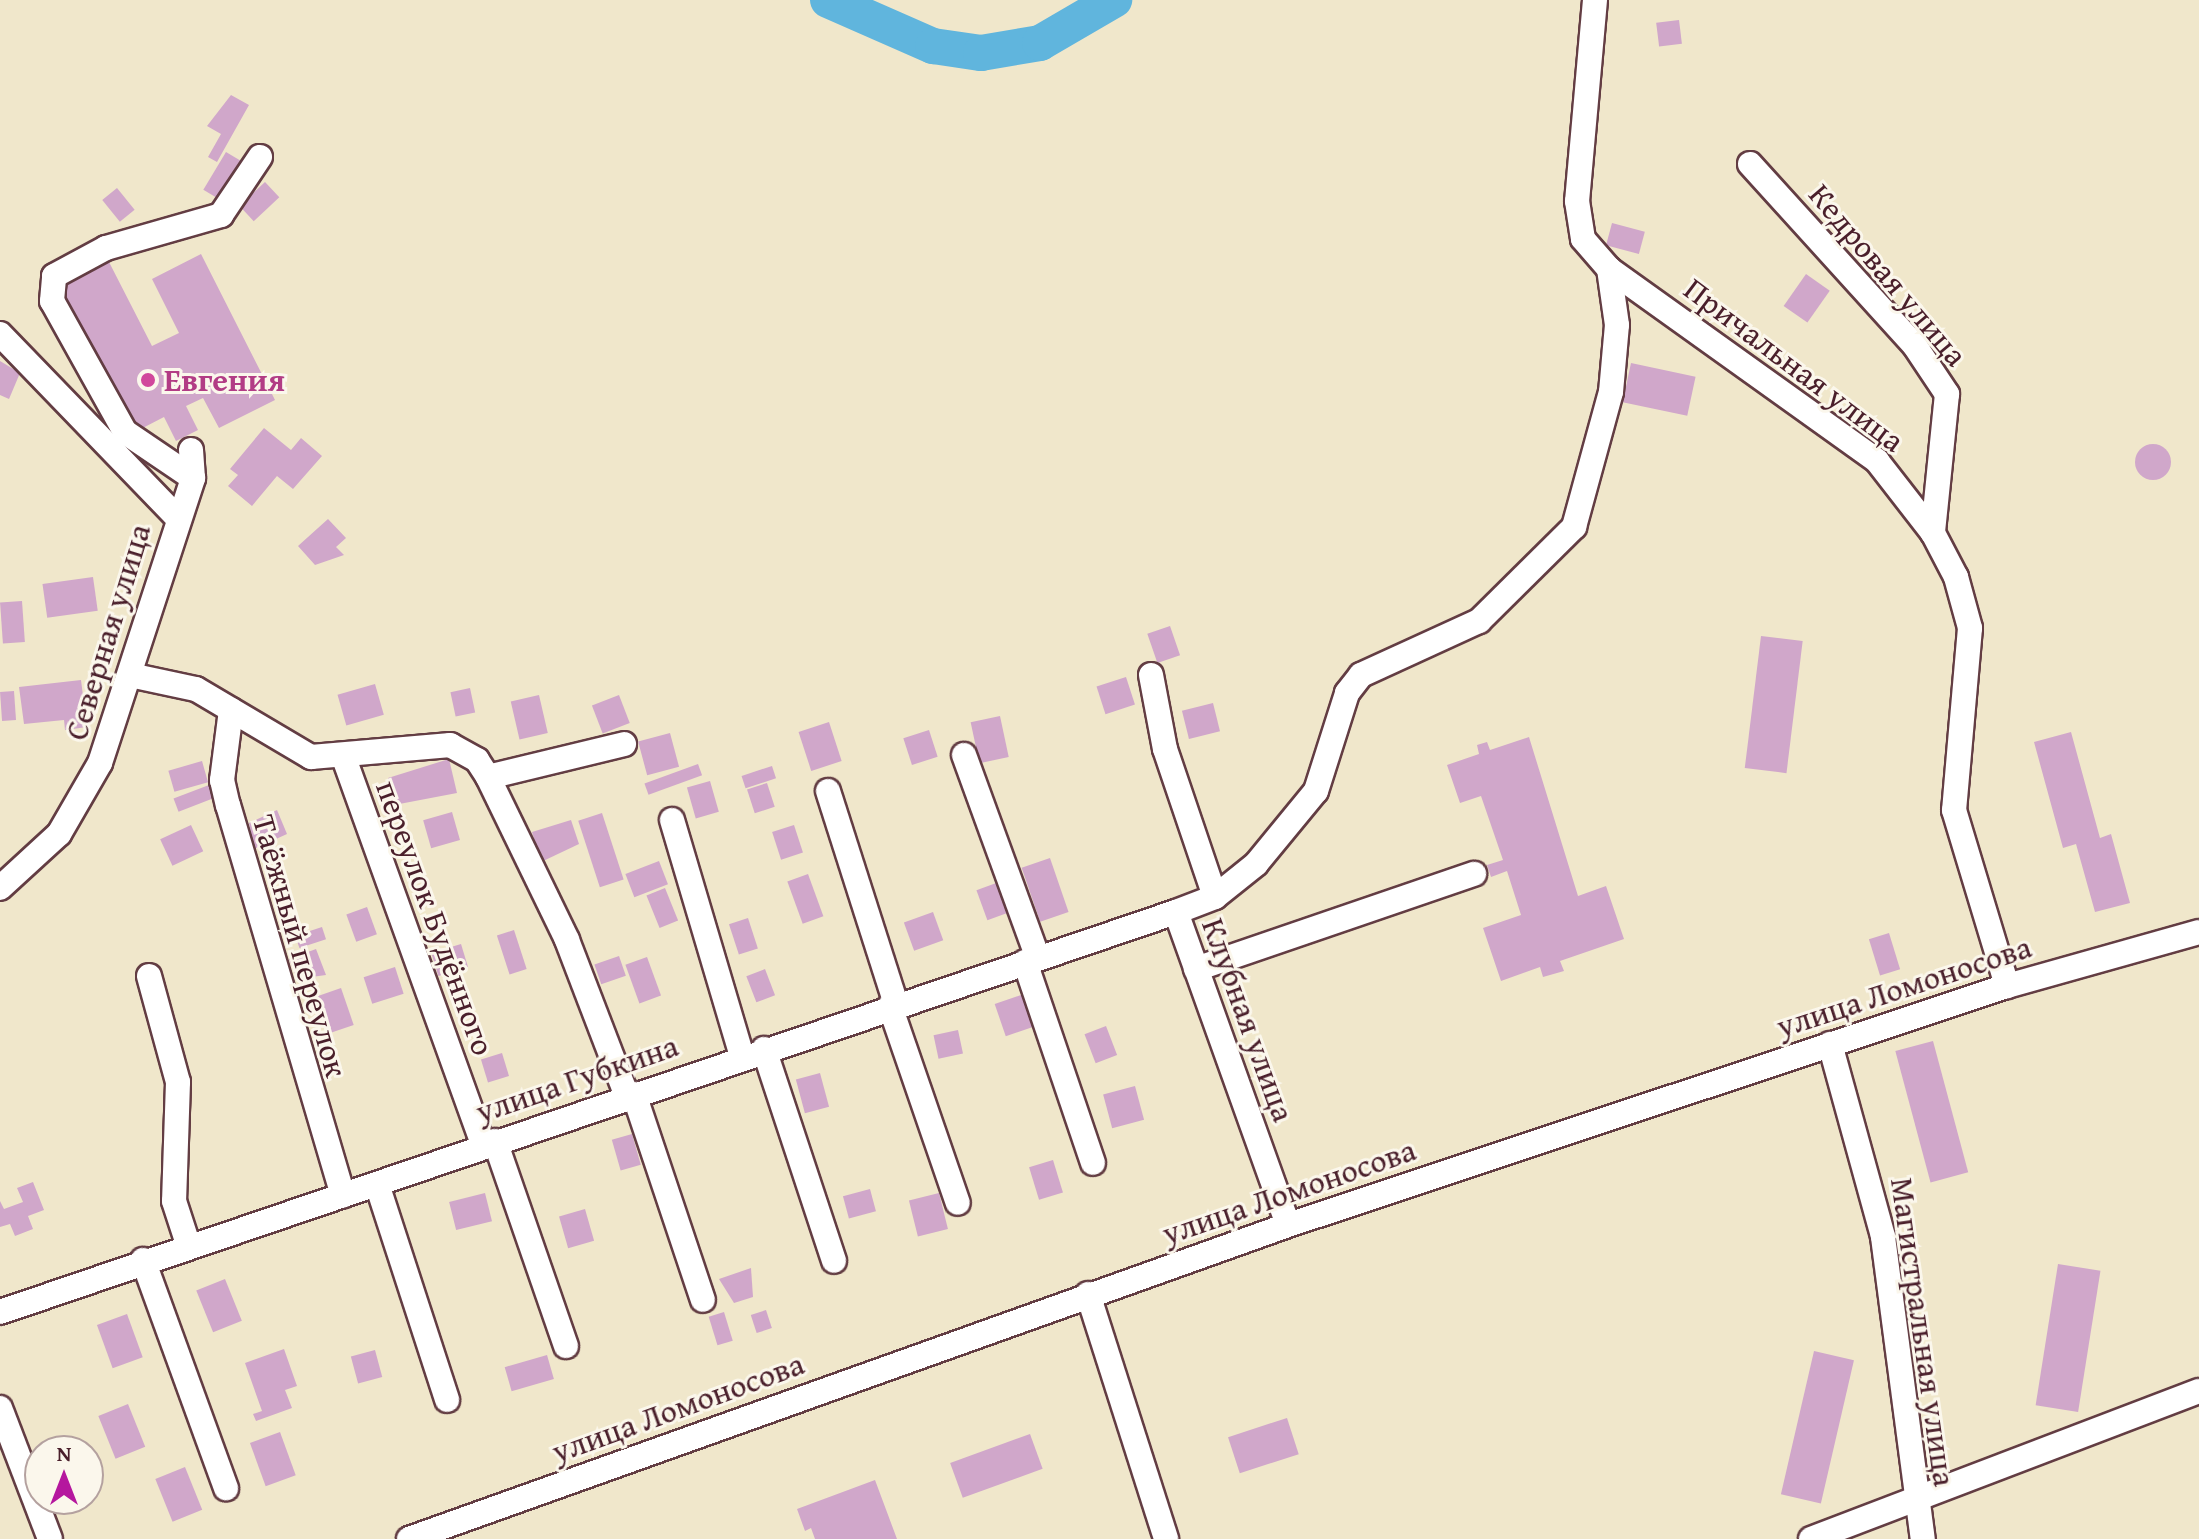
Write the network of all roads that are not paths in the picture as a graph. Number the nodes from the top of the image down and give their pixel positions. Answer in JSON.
{"nodes":[{"id":1,"x":1595,"y":0,"type":"edge"},
{"id":2,"x":260,"y":157,"type":"dead end"},
{"id":3,"x":1750,"y":164,"type":"dead end"},
{"id":4,"x":1609,"y":269,"type":"junction"},
{"id":5,"x":0,"y":334,"type":"edge"},
{"id":6,"x":191,"y":450,"type":"dead end"},
{"id":7,"x":193,"y":478,"type":"junction"},
{"id":8,"x":177,"y":517,"type":"junction"},
{"id":9,"x":1933,"y":533,"type":"junction"},
{"id":10,"x":130,"y":675,"type":"junction"},
{"id":11,"x":1151,"y":675,"type":"dead end"},
{"id":12,"x":231,"y":710,"type":"junction"},
{"id":13,"x":624,"y":744,"type":"dead end"},
{"id":14,"x":964,"y":755,"type":"dead end"},
{"id":15,"x":344,"y":758,"type":"junction"},
{"id":16,"x":488,"y":777,"type":"junction"},
{"id":17,"x":828,"y":791,"type":"dead end"},
{"id":18,"x":672,"y":820,"type":"dead end"},
{"id":19,"x":1474,"y":874,"type":"dead end"},
{"id":20,"x":0,"y":888,"type":"edge"},
{"id":21,"x":1215,"y":897,"type":"junction"},
{"id":22,"x":1176,"y":912,"type":"junction"},
{"id":23,"x":2199,"y":932,"type":"edge"},
{"id":24,"x":1032,"y":960,"type":"junction"},
{"id":25,"x":1196,"y":969,"type":"junction"},
{"id":26,"x":149,"y":976,"type":"dead end"},
{"id":27,"x":2007,"y":986,"type":"junction"},
{"id":28,"x":893,"y":1005,"type":"junction"},
{"id":29,"x":1830,"y":1044,"type":"junction"},
{"id":30,"x":753,"y":1053,"type":"junction"},
{"id":31,"x":631,"y":1095,"type":"junction"},
{"id":32,"x":489,"y":1143,"type":"junction"},
{"id":33,"x":1093,"y":1163,"type":"dead end"},
{"id":34,"x":377,"y":1184,"type":"junction"},
{"id":35,"x":343,"y":1195,"type":"junction"},
{"id":36,"x":958,"y":1203,"type":"dead end"},
{"id":37,"x":1288,"y":1225,"type":"junction"},
{"id":38,"x":188,"y":1244,"type":"junction"},
{"id":39,"x":143,"y":1260,"type":"junction"},
{"id":40,"x":834,"y":1261,"type":"dead end"},
{"id":41,"x":1088,"y":1294,"type":"junction"},
{"id":42,"x":703,"y":1300,"type":"dead end"},
{"id":43,"x":0,"y":1312,"type":"edge"},
{"id":44,"x":566,"y":1346,"type":"dead end"},
{"id":45,"x":2199,"y":1391,"type":"edge"},
{"id":46,"x":447,"y":1400,"type":"dead end"},
{"id":47,"x":0,"y":1408,"type":"edge"},
{"id":48,"x":226,"y":1488,"type":"dead end"},
{"id":49,"x":1915,"y":1499,"type":"junction"},
{"id":50,"x":50,"y":1539,"type":"edge"},
{"id":51,"x":409,"y":1539,"type":"edge"},
{"id":52,"x":1166,"y":1539,"type":"edge"},
{"id":53,"x":1811,"y":1539,"type":"edge"},
{"id":54,"x":1923,"y":1539,"type":"edge"}],
"edges":[{"from":1,"to":4,"type":"street","name":"Причальная улица"},
{"from":2,"to":7,"type":"street"},
{"from":3,"to":9,"type":"street","name":"Кедровая улица"},
{"from":4,"to":9,"type":"street","name":"Причальная улица"},
{"from":4,"to":21,"type":"street"},
{"from":5,"to":8,"type":"street","name":"Северная улица"},
{"from":6,"to":7,"type":"street"},
{"from":7,"to":8,"type":"street"},
{"from":8,"to":10,"type":"street","name":"Северная улица"},
{"from":9,"to":27,"type":"street","name":"Причальная улица"},
{"from":10,"to":12,"type":"street"},
{"from":10,"to":20,"type":"street","name":"Северная улица"},
{"from":11,"to":21,"type":"street","name":"Клубная улица"},
{"from":12,"to":15,"type":"street"},
{"from":12,"to":35,"type":"street","name":"Таёжный переулок"},
{"from":13,"to":16,"type":"street"},
{"from":14,"to":24,"type":"street"},
{"from":15,"to":16,"type":"street"},
{"from":15,"to":32,"type":"street","name":"переулок Будённого"},
{"from":16,"to":31,"type":"street"},
{"from":17,"to":28,"type":"street"},
{"from":18,"to":30,"type":"street"},
{"from":19,"to":25,"type":"street"},
{"from":21,"to":22,"type":"street","name":"Клубная улица"},
{"from":22,"to":24,"type":"street","name":"улица Губкина"},
{"from":22,"to":25,"type":"street","name":"Клубная улица"},
{"from":23,"to":27,"type":"street","name":"улица Ломоносова"},
{"from":24,"to":28,"type":"street","name":"улица Губкина"},
{"from":24,"to":33,"type":"street"},
{"from":25,"to":37,"type":"street","name":"Клубная улица"},
{"from":26,"to":38,"type":"street"},
{"from":27,"to":29,"type":"street","name":"улица Ломоносова"},
{"from":28,"to":30,"type":"street","name":"улица Губкина"},
{"from":28,"to":36,"type":"street"},
{"from":29,"to":37,"type":"street","name":"улица Ломоносова"},
{"from":29,"to":49,"type":"street","name":"Магистральная улица"},
{"from":30,"to":31,"type":"street","name":"улица Губкина"},
{"from":30,"to":40,"type":"street"},
{"from":31,"to":32,"type":"street","name":"улица Губкина"},
{"from":31,"to":42,"type":"street"},
{"from":32,"to":34,"type":"street","name":"улица Губкина"},
{"from":32,"to":44,"type":"street","name":"переулок Будённого"},
{"from":34,"to":35,"type":"street","name":"улица Губкина"},
{"from":34,"to":46,"type":"street"},
{"from":35,"to":38,"type":"street","name":"улица Губкина"},
{"from":37,"to":41,"type":"street","name":"улица Ломоносова"},
{"from":38,"to":39,"type":"street","name":"улица Губкина"},
{"from":39,"to":43,"type":"street","name":"улица Губкина"},
{"from":39,"to":48,"type":"street"},
{"from":41,"to":51,"type":"street","name":"улица Ломоносова"},
{"from":41,"to":52,"type":"street"},
{"from":45,"to":49,"type":"street"},
{"from":47,"to":50,"type":"street"},
{"from":49,"to":53,"type":"street"},
{"from":49,"to":54,"type":"street","name":"Магистральная улица"}]}
